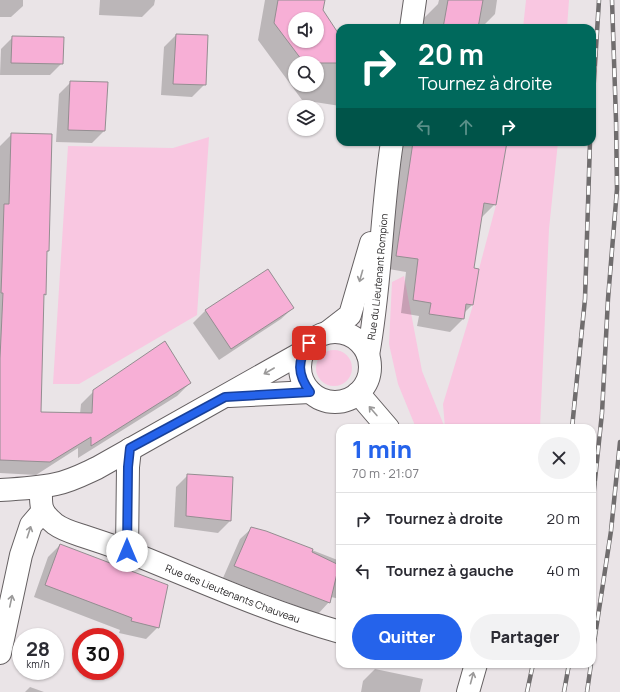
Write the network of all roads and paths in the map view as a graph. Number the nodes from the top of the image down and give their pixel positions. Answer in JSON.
{"nodes":[{"id":1,"x":415,"y":0,"type":"edge"},
{"id":2,"x":411,"y":24,"type":"edge"},
{"id":3,"x":391,"y":146,"type":"edge"},
{"id":4,"x":384,"y":198,"type":"junction"},
{"id":5,"x":328,"y":332,"type":"junction"},
{"id":6,"x":303,"y":352,"type":"junction"},
{"id":7,"x":368,"y":356,"type":"junction"},
{"id":8,"x":310,"y":392,"type":"junction"},
{"id":9,"x":358,"y":393,"type":"junction"},
{"id":10,"x":225,"y":397,"type":"junction"},
{"id":11,"x":385,"y":424,"type":"edge"},
{"id":12,"x":130,"y":448,"type":"junction"},
{"id":13,"x":41,"y":487,"type":"junction"},
{"id":14,"x":0,"y":490,"type":"edge"},
{"id":15,"x":43,"y":512,"type":"junction"},
{"id":16,"x":127,"y":551,"type":"junction"},
{"id":17,"x":336,"y":631,"type":"edge"},
{"id":18,"x":0,"y":652,"type":"edge"},
{"id":19,"x":475,"y":668,"type":"edge"},
{"id":20,"x":468,"y":692,"type":"edge"}],
"edges":[{"from":1,"to":2,"type":"street"},
{"from":3,"to":4,"type":"street","name":"Rue du Lieutenant Rompion"},
{"from":4,"to":5,"type":"street","name":"Rue du Lieutenant Rompion","one_way":true},
{"from":4,"to":7,"type":"street","name":"Rue du Lieutenant Rompion"},
{"from":5,"to":6,"type":"street"},
{"from":5,"to":7,"type":"street"},
{"from":6,"to":8,"type":"street"},
{"from":6,"to":10,"type":"street","one_way":true},
{"from":7,"to":9,"type":"street"},
{"from":8,"to":9,"type":"street"},
{"from":8,"to":10,"type":"street"},
{"from":11,"to":9,"type":"street","one_way":true},
{"from":10,"to":12,"type":"street"},
{"from":12,"to":13,"type":"street"},
{"from":12,"to":16,"type":"street"},
{"from":13,"to":14,"type":"street"},
{"from":13,"to":15,"type":"street"},
{"from":15,"to":16,"type":"street","name":"Rue des Lieutenants Chauveau"},
{"from":18,"to":15,"type":"street","one_way":true},
{"from":16,"to":17,"type":"street","name":"Rue des Lieutenants Chauveau"},
{"from":20,"to":19,"type":"street","one_way":true}]}
